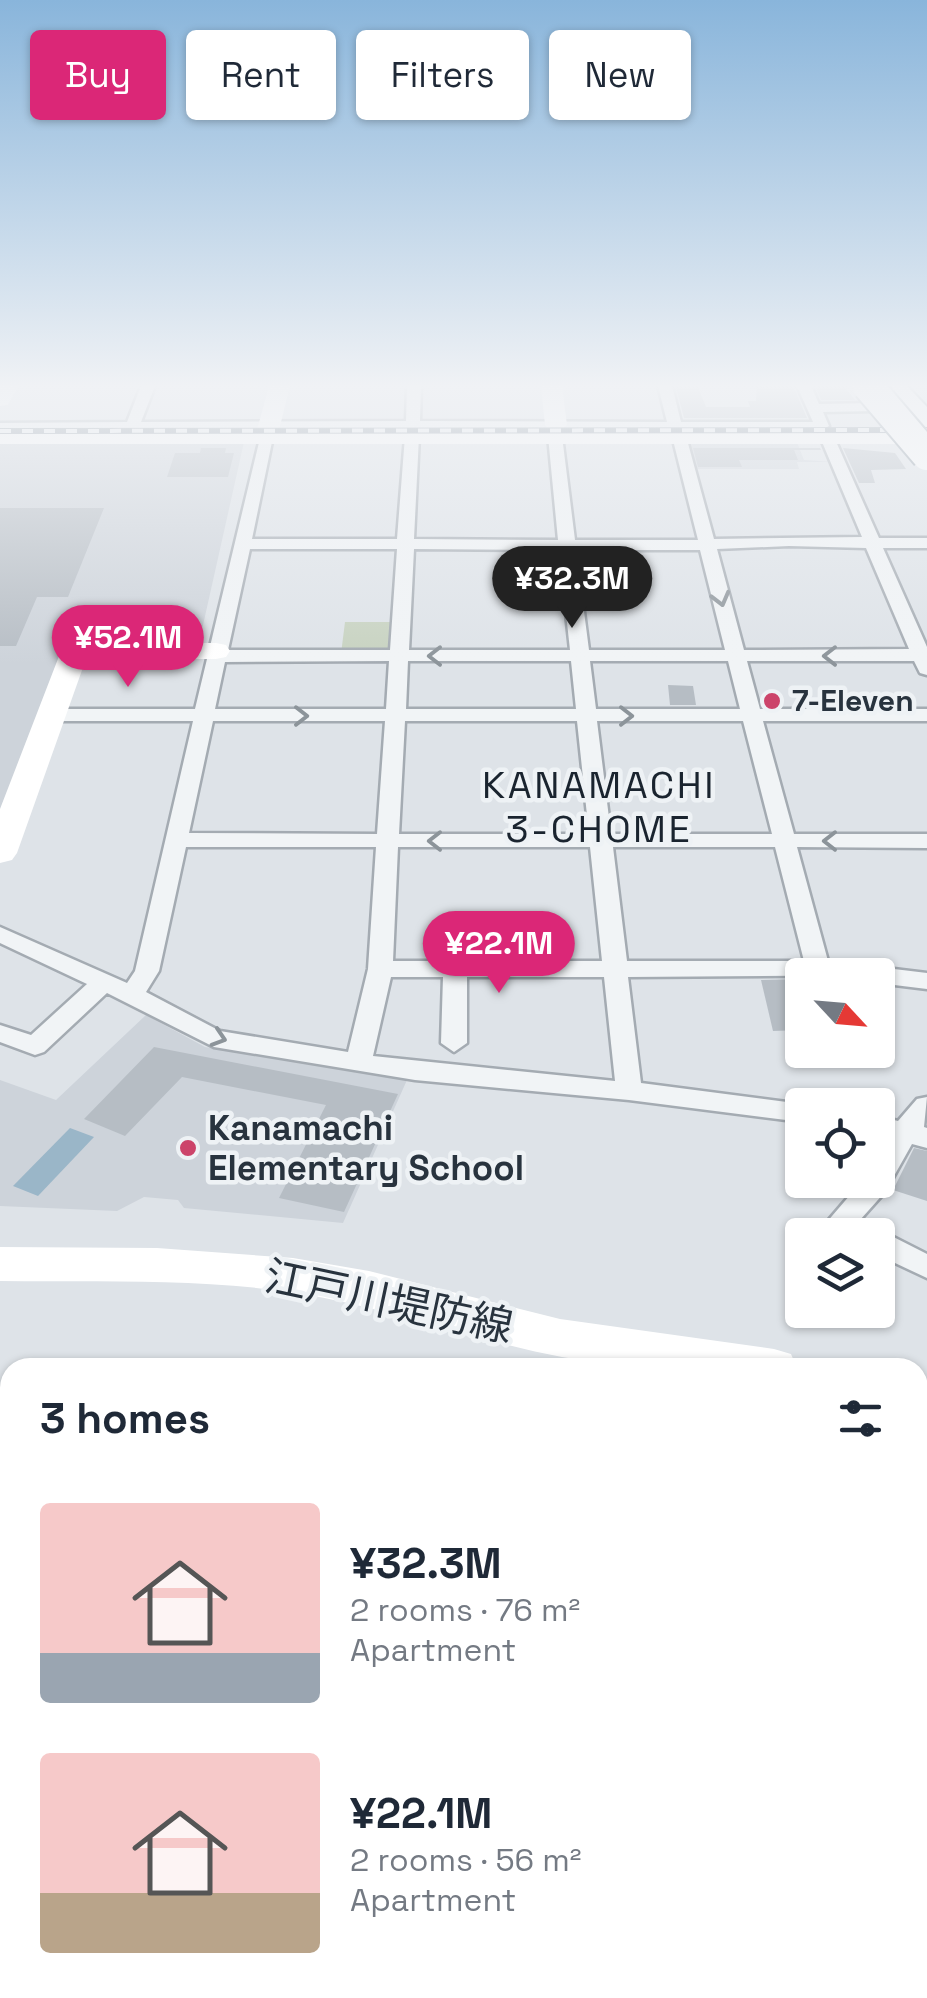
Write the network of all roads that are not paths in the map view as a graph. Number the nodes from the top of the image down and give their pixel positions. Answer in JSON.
{"nodes":[{"id":1,"x":257,"y":479,"type":"edge"},
{"id":2,"x":410,"y":479,"type":"edge"},
{"id":3,"x":561,"y":479,"type":"edge"},
{"id":4,"x":690,"y":479,"type":"edge"},
{"id":5,"x":845,"y":479,"type":"edge"},
{"id":6,"x":241,"y":544,"type":"junction"},
{"id":7,"x":407,"y":544,"type":"junction"},
{"id":8,"x":568,"y":544,"type":"junction"},
{"id":9,"x":707,"y":544,"type":"junction"},
{"id":10,"x":873,"y":544,"type":"junction"},
{"id":11,"x":927,"y":544,"type":"edge"},
{"id":12,"x":217,"y":653,"type":"junction"},
{"id":13,"x":400,"y":656,"type":"junction"},
{"id":14,"x":580,"y":656,"type":"junction"},
{"id":15,"x":736,"y":656,"type":"junction"},
{"id":16,"x":925,"y":660,"type":"edge"},
{"id":17,"x":52,"y":715,"type":"junction"},
{"id":18,"x":927,"y":715,"type":"edge"},
{"id":19,"x":204,"y":716,"type":"junction"},
{"id":20,"x":396,"y":716,"type":"junction"},
{"id":21,"x":588,"y":716,"type":"junction"},
{"id":22,"x":752,"y":716,"type":"junction"},
{"id":23,"x":176,"y":840,"type":"junction"},
{"id":24,"x":389,"y":840,"type":"junction"},
{"id":25,"x":784,"y":840,"type":"junction"},
{"id":26,"x":601,"y":841,"type":"junction"},
{"id":27,"x":927,"y":842,"type":"edge"},
{"id":28,"x":0,"y":854,"type":"edge"},
{"id":29,"x":7,"y":946,"type":"edge"},
{"id":30,"x":815,"y":958,"type":"edge"},
{"id":31,"x":616,"y":968,"type":"junction"},
{"id":32,"x":455,"y":969,"type":"junction"},
{"id":33,"x":785,"y":969,"type":"edge"},
{"id":34,"x":380,"y":970,"type":"junction"},
{"id":35,"x":895,"y":977,"type":"edge"},
{"id":36,"x":927,"y":981,"type":"edge"},
{"id":37,"x":104,"y":982,"type":"junction"},
{"id":38,"x":132,"y":995,"type":"junction"},
{"id":39,"x":0,"y":1033,"type":"edge"},
{"id":40,"x":454,"y":1043,"type":"dead end"},
{"id":41,"x":359,"y":1062,"type":"junction"},
{"id":42,"x":629,"y":1091,"type":"junction"},
{"id":43,"x":927,"y":1106,"type":"edge"},
{"id":44,"x":785,"y":1111,"type":"edge"},
{"id":45,"x":903,"y":1131,"type":"edge"},
{"id":46,"x":845,"y":1218,"type":"edge"},
{"id":47,"x":895,"y":1251,"type":"edge"},
{"id":48,"x":0,"y":1264,"type":"edge"},
{"id":49,"x":927,"y":1267,"type":"edge"},
{"id":50,"x":703,"y":1358,"type":"edge"}],
"edges":[{"from":1,"to":6,"type":"street"},
{"from":2,"to":7,"type":"street"},
{"from":3,"to":8,"type":"street"},
{"from":4,"to":9,"type":"street"},
{"from":5,"to":10,"type":"street"},
{"from":6,"to":7,"type":"street"},
{"from":6,"to":12,"type":"street"},
{"from":7,"to":8,"type":"street"},
{"from":7,"to":13,"type":"street"},
{"from":8,"to":9,"type":"street"},
{"from":8,"to":14,"type":"street"},
{"from":9,"to":10,"type":"street"},
{"from":9,"to":15,"type":"street","one_way":true},
{"from":10,"to":11,"type":"street"},
{"from":10,"to":16,"type":"street"},
{"from":12,"to":13,"type":"street"},
{"from":12,"to":17,"type":"main road"},
{"from":12,"to":19,"type":"street"},
{"from":14,"to":13,"type":"street","one_way":true},
{"from":13,"to":20,"type":"street"},
{"from":14,"to":15,"type":"street"},
{"from":14,"to":21,"type":"street"},
{"from":16,"to":15,"type":"street","one_way":true},
{"from":15,"to":22,"type":"street"},
{"from":17,"to":19,"type":"street"},
{"from":17,"to":28,"type":"main road"},
{"from":18,"to":22,"type":"street"},
{"from":19,"to":20,"type":"street","one_way":true},
{"from":19,"to":23,"type":"street"},
{"from":20,"to":21,"type":"street"},
{"from":20,"to":24,"type":"street"},
{"from":21,"to":22,"type":"street","one_way":true},
{"from":21,"to":26,"type":"street"},
{"from":22,"to":25,"type":"street"},
{"from":23,"to":24,"type":"street"},
{"from":23,"to":38,"type":"street"},
{"from":26,"to":24,"type":"street","one_way":true},
{"from":24,"to":34,"type":"street"},
{"from":25,"to":26,"type":"street"},
{"from":27,"to":25,"type":"street","one_way":true},
{"from":25,"to":30,"type":"street"},
{"from":26,"to":31,"type":"street"},
{"from":29,"to":37,"type":"street"},
{"from":31,"to":32,"type":"street"},
{"from":31,"to":33,"type":"street"},
{"from":31,"to":42,"type":"street"},
{"from":32,"to":34,"type":"street"},
{"from":32,"to":40,"type":"street"},
{"from":34,"to":41,"type":"street"},
{"from":35,"to":36,"type":"street"},
{"from":37,"to":38,"type":"street"},
{"from":37,"to":39,"type":"street"},
{"from":38,"to":41,"type":"street","one_way":true},
{"from":41,"to":42,"type":"street"},
{"from":42,"to":44,"type":"street"},
{"from":43,"to":45,"type":"street"},
{"from":45,"to":46,"type":"street"},
{"from":47,"to":49,"type":"street"},
{"from":48,"to":50,"type":"main road","name":"江戸川堤防線"}]}
